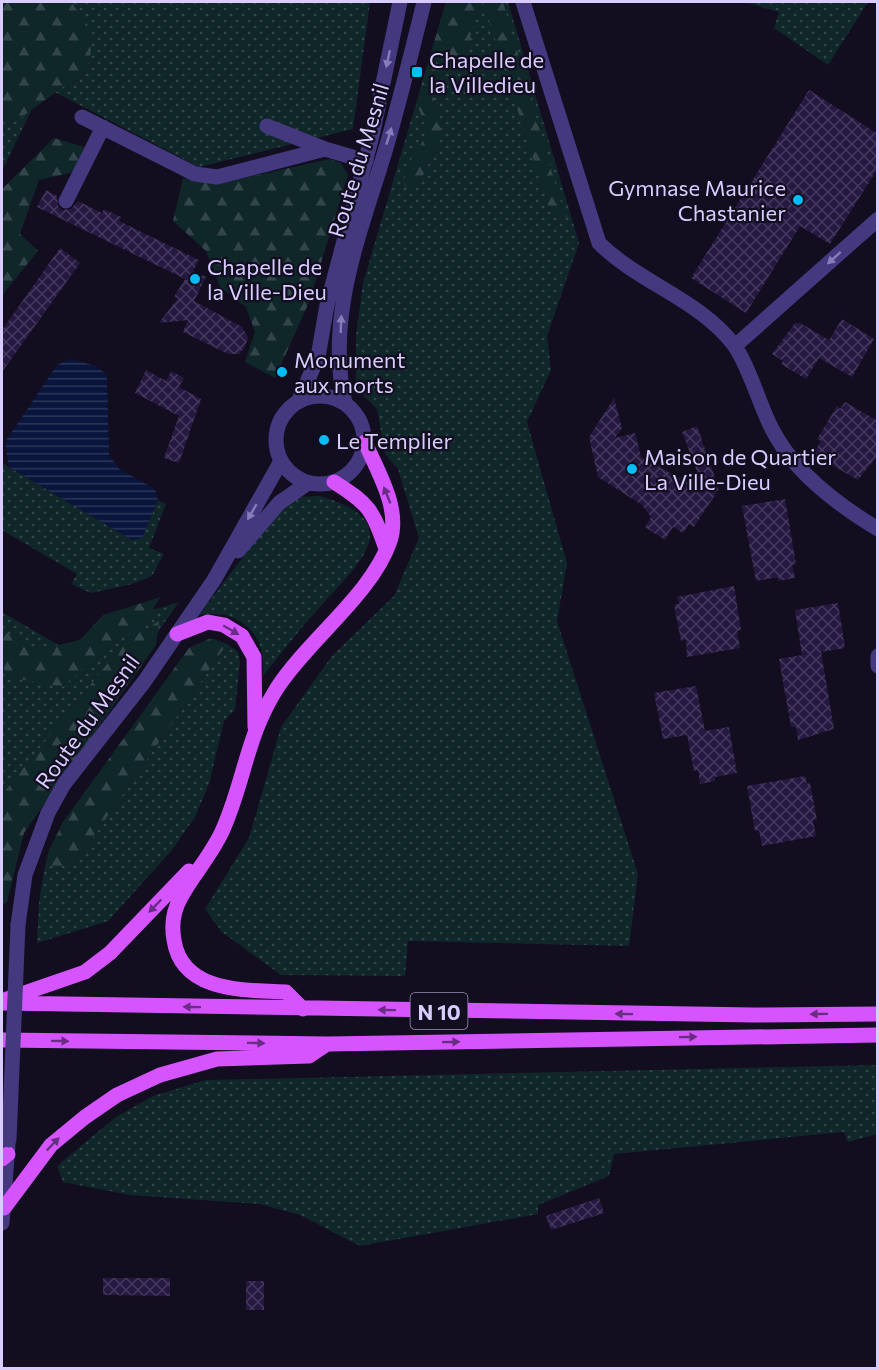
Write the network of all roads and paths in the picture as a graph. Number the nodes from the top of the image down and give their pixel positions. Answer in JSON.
{"nodes":[{"id":1,"x":400,"y":2,"type":"edge"},
{"id":2,"x":424,"y":2,"type":"edge"},
{"id":3,"x":431,"y":2,"type":"edge"},
{"id":4,"x":523,"y":2,"type":"edge"},
{"id":5,"x":406,"y":79,"type":"junction"},
{"id":6,"x":82,"y":117,"type":"dead end"},
{"id":7,"x":267,"y":126,"type":"dead end"},
{"id":8,"x":103,"y":127,"type":"junction"},
{"id":9,"x":325,"y":148,"type":"junction"},
{"id":10,"x":366,"y":161,"type":"junction"},
{"id":11,"x":66,"y":201,"type":"dead end"},
{"id":12,"x":878,"y":219,"type":"edge"},
{"id":13,"x":735,"y":346,"type":"junction"},
{"id":14,"x":298,"y":402,"type":"junction"},
{"id":15,"x":345,"y":403,"type":"junction"},
{"id":16,"x":364,"y":442,"type":"junction"},
{"id":17,"x":281,"y":461,"type":"junction"},
{"id":18,"x":334,"y":482,"type":"junction"},
{"id":19,"x":308,"y":483,"type":"junction"},
{"id":20,"x":878,"y":529,"type":"edge"},
{"id":21,"x":386,"y":549,"type":"junction"},
{"id":22,"x":214,"y":580,"type":"junction"},
{"id":23,"x":177,"y":634,"type":"junction"},
{"id":24,"x":878,"y":656,"type":"edge"},
{"id":25,"x":878,"y":666,"type":"edge"},
{"id":26,"x":255,"y":727,"type":"junction"},
{"id":27,"x":210,"y":850,"type":"junction"},
{"id":28,"x":2,"y":1002,"type":"edge"},
{"id":29,"x":303,"y":1009,"type":"junction"},
{"id":30,"x":878,"y":1014,"type":"edge"},
{"id":31,"x":878,"y":1035,"type":"edge"},
{"id":32,"x":2,"y":1040,"type":"edge"},
{"id":33,"x":328,"y":1044,"type":"junction"},
{"id":34,"x":6,"y":1151,"type":"edge"},
{"id":35,"x":3,"y":1215,"type":"edge"}],
"edges":[{"from":1,"to":10,"type":"street","name":"Route du Mesnil","one_way":true},
{"from":2,"to":5,"type":"street","name":"Route du Mesnil"},
{"from":3,"to":5,"type":"street"},
{"from":4,"to":13,"type":"street"},
{"from":15,"to":5,"type":"street","name":"Route du Mesnil","one_way":true},
{"from":6,"to":8,"type":"street","name":"Route du Mesnil"},
{"from":7,"to":9,"type":"street"},
{"from":8,"to":9,"type":"street","name":"Route du Mesnil"},
{"from":8,"to":11,"type":"street"},
{"from":9,"to":10,"type":"street","name":"Route du Mesnil"},
{"from":10,"to":14,"type":"street","name":"Route du Mesnil"},
{"from":12,"to":13,"type":"street","one_way":true},
{"from":13,"to":20,"type":"street"},
{"from":14,"to":15,"type":"street"},
{"from":14,"to":17,"type":"street"},
{"from":15,"to":16,"type":"street"},
{"from":16,"to":18,"type":"street"},
{"from":21,"to":16,"type":"main road","one_way":true},
{"from":17,"to":19,"type":"street"},
{"from":17,"to":22,"type":"street","name":"Route du Mesnil","one_way":true},
{"from":18,"to":19,"type":"street"},
{"from":18,"to":21,"type":"main road"},
{"from":19,"to":22,"type":"street","name":"Route du Mesnil"},
{"from":21,"to":26,"type":"main road"},
{"from":22,"to":23,"type":"street","name":"Route du Mesnil"},
{"from":23,"to":26,"type":"main road","one_way":true},
{"from":23,"to":34,"type":"street","name":"Route du Mesnil","bridge":true},
{"from":24,"to":25,"type":"street"},
{"from":26,"to":27,"type":"main road"},
{"from":27,"to":28,"type":"main road","one_way":true},
{"from":27,"to":29,"type":"main road"},
{"from":29,"to":28,"type":"main road","number":"N 10","one_way":true},
{"from":30,"to":29,"type":"main road","number":"N 10","one_way":true},
{"from":33,"to":31,"type":"main road","number":"N 10","one_way":true},
{"from":32,"to":33,"type":"main road","number":"N 10","one_way":true},
{"from":35,"to":33,"type":"main road","one_way":true},
{"from":34,"to":35,"type":"street","name":"Route du Mesnil"}]}
